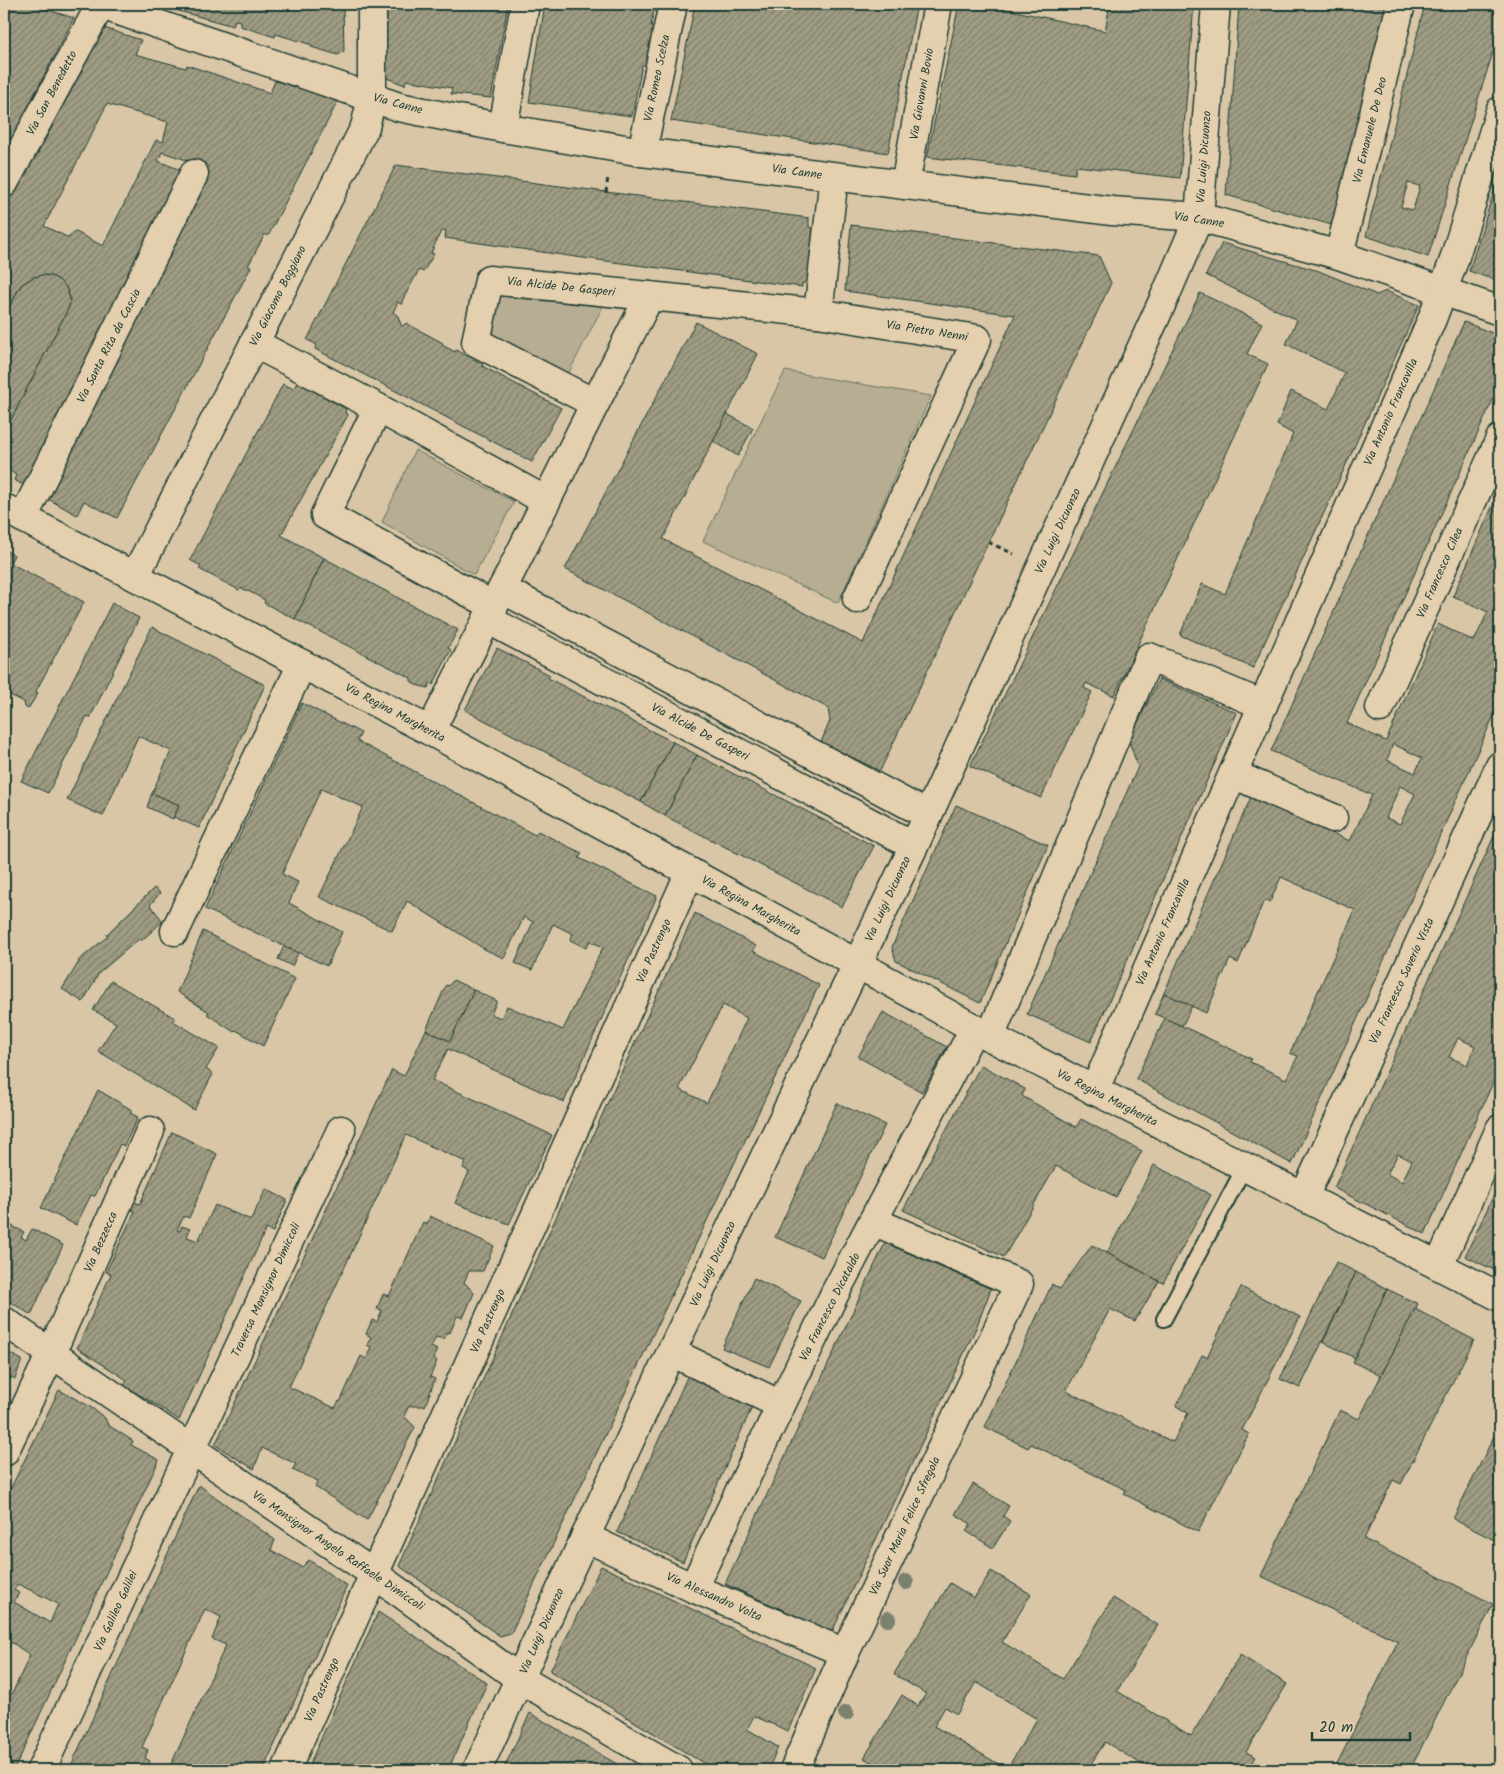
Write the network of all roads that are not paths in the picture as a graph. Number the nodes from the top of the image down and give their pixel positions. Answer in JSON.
{"nodes":[{"id":1,"x":100,"y":4,"type":"edge"},
{"id":2,"x":372,"y":4,"type":"edge"},
{"id":3,"x":526,"y":4,"type":"edge"},
{"id":4,"x":673,"y":4,"type":"edge"},
{"id":5,"x":938,"y":4,"type":"edge"},
{"id":6,"x":1216,"y":4,"type":"edge"},
{"id":7,"x":1401,"y":4,"type":"edge"},
{"id":8,"x":372,"y":98,"type":"junction"},
{"id":9,"x":1500,"y":111,"type":"edge"},
{"id":10,"x":504,"y":128,"type":"junction"},
{"id":11,"x":642,"y":152,"type":"junction"},
{"id":12,"x":194,"y":174,"type":"dead end"},
{"id":13,"x":834,"y":177,"type":"junction"},
{"id":14,"x":4,"y":183,"type":"edge"},
{"id":15,"x":905,"y":184,"type":"junction"},
{"id":16,"x":1199,"y":217,"type":"junction"},
{"id":17,"x":1340,"y":255,"type":"junction"},
{"id":18,"x":1444,"y":291,"type":"junction"},
{"id":19,"x":650,"y":296,"type":"junction"},
{"id":20,"x":1500,"y":310,"type":"edge"},
{"id":21,"x":818,"y":313,"type":"junction"},
{"id":22,"x":254,"y":343,"type":"junction"},
{"id":23,"x":594,"y":402,"type":"junction"},
{"id":24,"x":378,"y":408,"type":"junction"},
{"id":25,"x":1500,"y":439,"type":"edge"},
{"id":26,"x":546,"y":501,"type":"junction"},
{"id":27,"x":13,"y":513,"type":"edge"},
{"id":28,"x":135,"y":576,"type":"junction"},
{"id":29,"x":857,"y":599,"type":"dead end"},
{"id":30,"x":494,"y":605,"type":"junction"},
{"id":31,"x":302,"y":664,"type":"junction"},
{"id":32,"x":1263,"y":705,"type":"junction"},
{"id":33,"x":1380,"y":708,"type":"dead end"},
{"id":34,"x":430,"y":731,"type":"junction"},
{"id":35,"x":1500,"y":766,"type":"edge"},
{"id":36,"x":1232,"y":774,"type":"junction"},
{"id":37,"x":928,"y":815,"type":"junction"},
{"id":38,"x":1333,"y":818,"type":"dead end"},
{"id":39,"x":914,"y":846,"type":"junction"},
{"id":40,"x":690,"y":872,"type":"junction"},
{"id":41,"x":175,"y":931,"type":"dead end"},
{"id":42,"x":857,"y":965,"type":"junction"},
{"id":43,"x":982,"y":1033,"type":"junction"},
{"id":44,"x":1094,"y":1091,"type":"junction"},
{"id":45,"x":1500,"y":1129,"type":"edge"},
{"id":46,"x":341,"y":1130,"type":"dead end"},
{"id":47,"x":150,"y":1131,"type":"dead end"},
{"id":48,"x":1244,"y":1168,"type":"junction"},
{"id":49,"x":1304,"y":1197,"type":"junction"},
{"id":50,"x":873,"y":1221,"type":"junction"},
{"id":51,"x":1439,"y":1265,"type":"junction"},
{"id":52,"x":1500,"y":1297,"type":"edge"},
{"id":53,"x":1164,"y":1319,"type":"dead end"},
{"id":54,"x":4,"y":1321,"type":"edge"},
{"id":55,"x":671,"y":1352,"type":"junction"},
{"id":56,"x":51,"y":1354,"type":"junction"},
{"id":57,"x":781,"y":1405,"type":"junction"},
{"id":58,"x":192,"y":1451,"type":"junction"},
{"id":59,"x":4,"y":1452,"type":"edge"},
{"id":60,"x":584,"y":1536,"type":"junction"},
{"id":61,"x":374,"y":1574,"type":"junction"},
{"id":62,"x":693,"y":1588,"type":"junction"},
{"id":63,"x":845,"y":1654,"type":"junction"},
{"id":64,"x":520,"y":1678,"type":"junction"},
{"id":65,"x":41,"y":1770,"type":"edge"},
{"id":66,"x":286,"y":1770,"type":"edge"},
{"id":67,"x":477,"y":1770,"type":"edge"},
{"id":68,"x":678,"y":1770,"type":"edge"},
{"id":69,"x":794,"y":1770,"type":"edge"}],
"edges":[{"from":1,"to":8,"type":"street","name":"Via Canne"},
{"from":1,"to":14,"type":"street","name":"Via San Benedetto"},
{"from":2,"to":8,"type":"street","name":"Via Giacomo Boggiano"},
{"from":3,"to":10,"type":"street"},
{"from":4,"to":11,"type":"street","name":"Via Romeo Scelza"},
{"from":5,"to":15,"type":"street","name":"Via Giovanni Bovio"},
{"from":6,"to":16,"type":"street","name":"Via Luigi Dicuonzo"},
{"from":7,"to":17,"type":"street","name":"Via Emanuele De Deo"},
{"from":8,"to":10,"type":"street","name":"Via Canne"},
{"from":8,"to":22,"type":"street","name":"Via Giacomo Boggiano"},
{"from":9,"to":18,"type":"street","name":"Via Antonio Francavilla"},
{"from":10,"to":11,"type":"street","name":"Via Canne"},
{"from":11,"to":13,"type":"street","name":"Via Canne"},
{"from":12,"to":27,"type":"street","name":"Via Santa Rita da Cascia"},
{"from":13,"to":15,"type":"street","name":"Via Canne"},
{"from":13,"to":21,"type":"street"},
{"from":15,"to":16,"type":"street","name":"Via Canne"},
{"from":16,"to":17,"type":"street","name":"Via Canne"},
{"from":16,"to":37,"type":"street","name":"Via Luigi Dicuonzo"},
{"from":17,"to":18,"type":"street","name":"Via Canne"},
{"from":18,"to":20,"type":"street","name":"Via Canne"},
{"from":18,"to":32,"type":"street","name":"Via Antonio Francavilla"},
{"from":19,"to":21,"type":"street","name":"Via Alcide De Gasperi"},
{"from":19,"to":23,"type":"street"},
{"from":19,"to":23,"type":"street","name":"Via Alcide De Gasperi"},
{"from":21,"to":29,"type":"street","name":"Via Pietro Nenni"},
{"from":22,"to":24,"type":"street"},
{"from":22,"to":28,"type":"street","name":"Via Giacomo Boggiano"},
{"from":23,"to":26,"type":"street"},
{"from":24,"to":26,"type":"street"},
{"from":24,"to":30,"type":"street","name":"Via Alcide De Gasperi"},
{"from":25,"to":33,"type":"street","name":"Via Francesco Cilea"},
{"from":26,"to":30,"type":"street"},
{"from":27,"to":28,"type":"street","name":"Via Regina Margherita"},
{"from":28,"to":31,"type":"street","name":"Via Regina Margherita"},
{"from":30,"to":34,"type":"street"},
{"from":30,"to":37,"type":"street","name":"Via Alcide De Gasperi"},
{"from":30,"to":39,"type":"street","name":"Via Alcide De Gasperi"},
{"from":31,"to":34,"type":"street","name":"Via Regina Margherita"},
{"from":31,"to":41,"type":"street"},
{"from":32,"to":36,"type":"street","name":"Via Antonio Francavilla"},
{"from":32,"to":43,"type":"street","name":"Via Francesco Dicataldo"},
{"from":34,"to":40,"type":"street","name":"Via Regina Margherita"},
{"from":35,"to":49,"type":"street","name":"Via Francesco Saverio Vista"},
{"from":36,"to":38,"type":"street"},
{"from":36,"to":44,"type":"street","name":"Via Antonio Francavilla"},
{"from":37,"to":39,"type":"street","name":"Via Luigi Dicuonzo"},
{"from":39,"to":42,"type":"street","name":"Via Luigi Dicuonzo"},
{"from":40,"to":42,"type":"street","name":"Via Regina Margherita"},
{"from":40,"to":61,"type":"street","name":"Via Pastrengo"},
{"from":42,"to":43,"type":"street","name":"Via Regina Margherita"},
{"from":42,"to":55,"type":"street","name":"Via Luigi Dicuonzo"},
{"from":43,"to":44,"type":"street","name":"Via Regina Margherita"},
{"from":43,"to":50,"type":"street","name":"Via Francesco Dicataldo"},
{"from":44,"to":48,"type":"street","name":"Via Regina Margherita"},
{"from":45,"to":51,"type":"street"},
{"from":46,"to":58,"type":"street","name":"Traversa Monsignor Dimiccoli"},
{"from":47,"to":56,"type":"street","name":"Via Bezzecca"},
{"from":48,"to":49,"type":"street","name":"Via Regina Margherita"},
{"from":48,"to":53,"type":"lane"},
{"from":49,"to":51,"type":"street","name":"Via Regina Margherita"},
{"from":50,"to":57,"type":"street","name":"Via Francesco Dicataldo"},
{"from":50,"to":63,"type":"street","name":"Via Suor Maria Felice Sfregola"},
{"from":51,"to":52,"type":"street","name":"Via Regina Margherita"},
{"from":54,"to":56,"type":"street","name":"Via Monsignor Angelo Raffaele Dimiccoli"},
{"from":55,"to":57,"type":"street"},
{"from":55,"to":60,"type":"street","name":"Via Luigi Dicuonzo"},
{"from":56,"to":58,"type":"street","name":"Via Monsignor Angelo Raffaele Dimiccoli"},
{"from":56,"to":59,"type":"street","name":"Via Bezzecca"},
{"from":57,"to":62,"type":"street","name":"Via Francesco Dicataldo"},
{"from":58,"to":61,"type":"street","name":"Via Monsignor Angelo Raffaele Dimiccoli"},
{"from":58,"to":65,"type":"street","name":"Via Galileo Galilei"},
{"from":60,"to":62,"type":"street","name":"Via Alessandro Volta"},
{"from":60,"to":64,"type":"street","name":"Via Luigi Dicuonzo"},
{"from":61,"to":64,"type":"street","name":"Via Monsignor Angelo Raffaele Dimiccoli"},
{"from":61,"to":66,"type":"street","name":"Via Pastrengo"},
{"from":62,"to":63,"type":"street","name":"Via Alessandro Volta"},
{"from":63,"to":69,"type":"street","name":"Via Suor Maria Felice Sfregola"},
{"from":64,"to":67,"type":"street","name":"Via Luigi Dicuonzo"},
{"from":64,"to":68,"type":"street","name":"Via Monsignor Angelo Raffaele Dimiccoli"}]}
